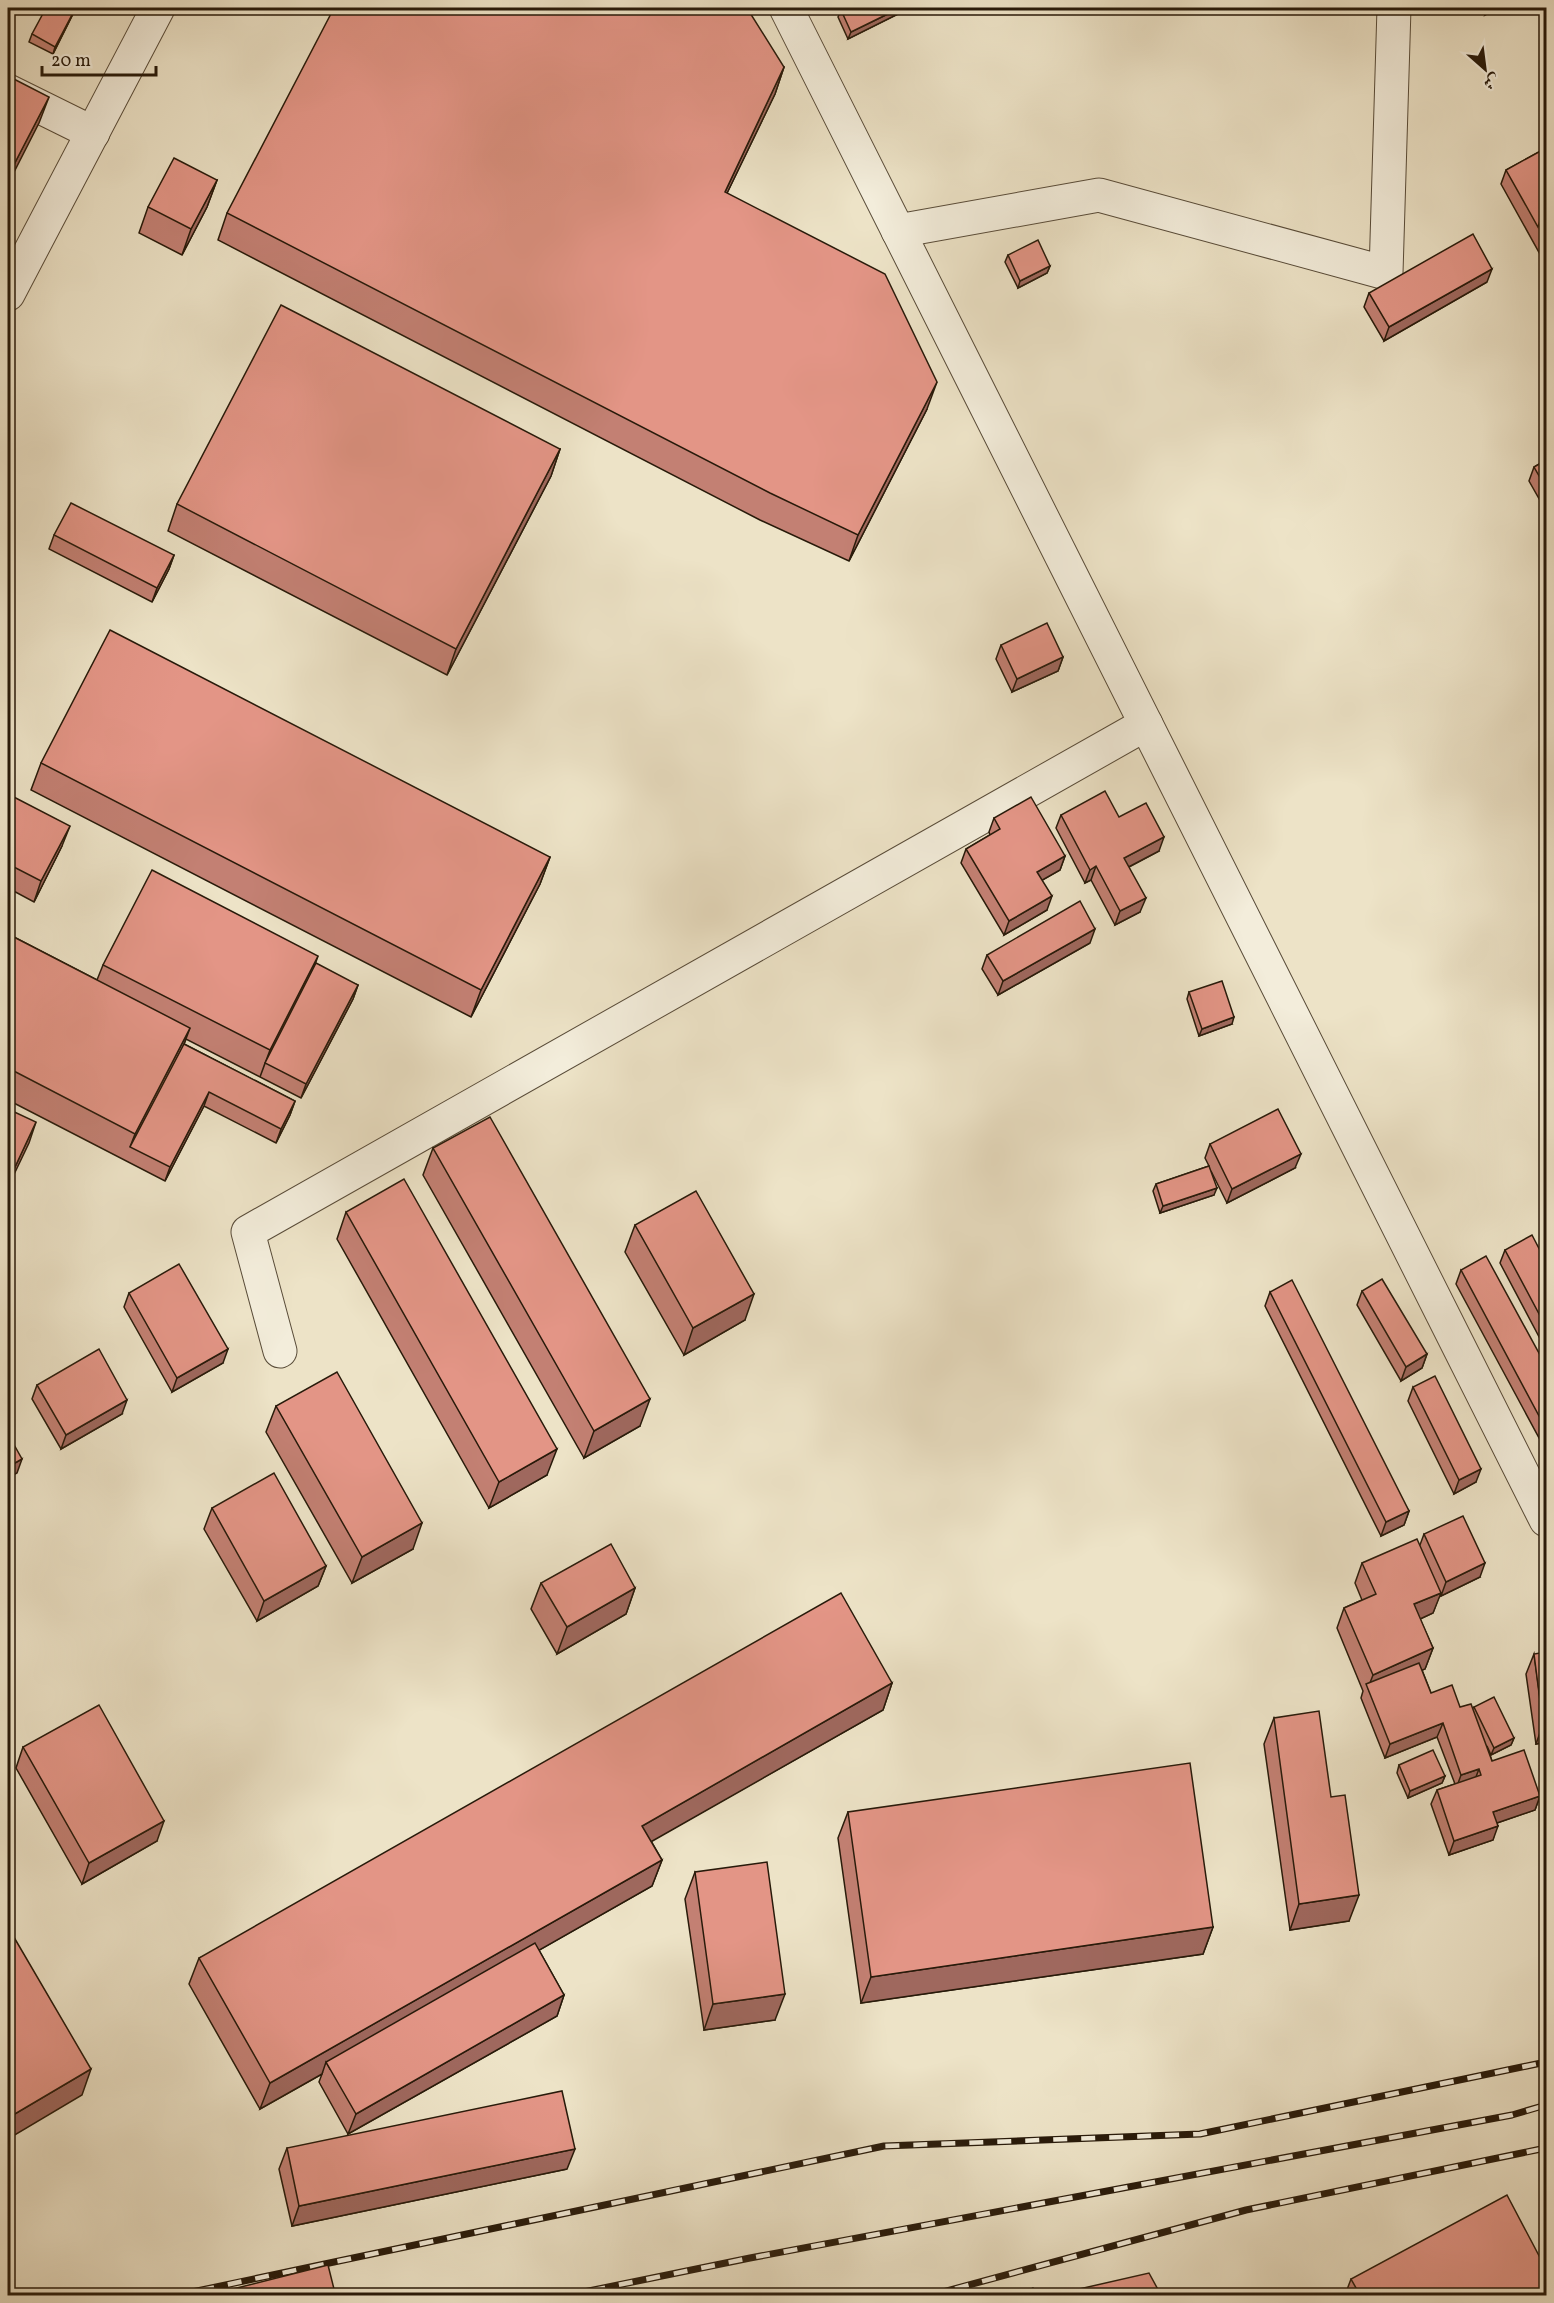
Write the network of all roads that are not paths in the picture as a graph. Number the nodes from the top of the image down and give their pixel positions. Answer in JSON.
{"nodes":[{"id":1,"x":158,"y":8,"type":"edge"},
{"id":2,"x":786,"y":8,"type":"edge"},
{"id":3,"x":1394,"y":8,"type":"edge"},
{"id":4,"x":8,"y":91,"type":"edge"},
{"id":5,"x":93,"y":133,"type":"junction"},
{"id":6,"x":898,"y":231,"type":"junction"},
{"id":7,"x":8,"y":294,"type":"edge"},
{"id":8,"x":1146,"y":724,"type":"junction"},
{"id":9,"x":280,"y":1351,"type":"dead end"},
{"id":10,"x":1546,"y":1520,"type":"edge"}],
"edges":[{"from":1,"to":5,"type":"street"},
{"from":2,"to":6,"type":"street"},
{"from":3,"to":6,"type":"street"},
{"from":4,"to":5,"type":"street"},
{"from":5,"to":7,"type":"street"},
{"from":6,"to":8,"type":"street"},
{"from":8,"to":9,"type":"street"},
{"from":8,"to":10,"type":"street"}]}
